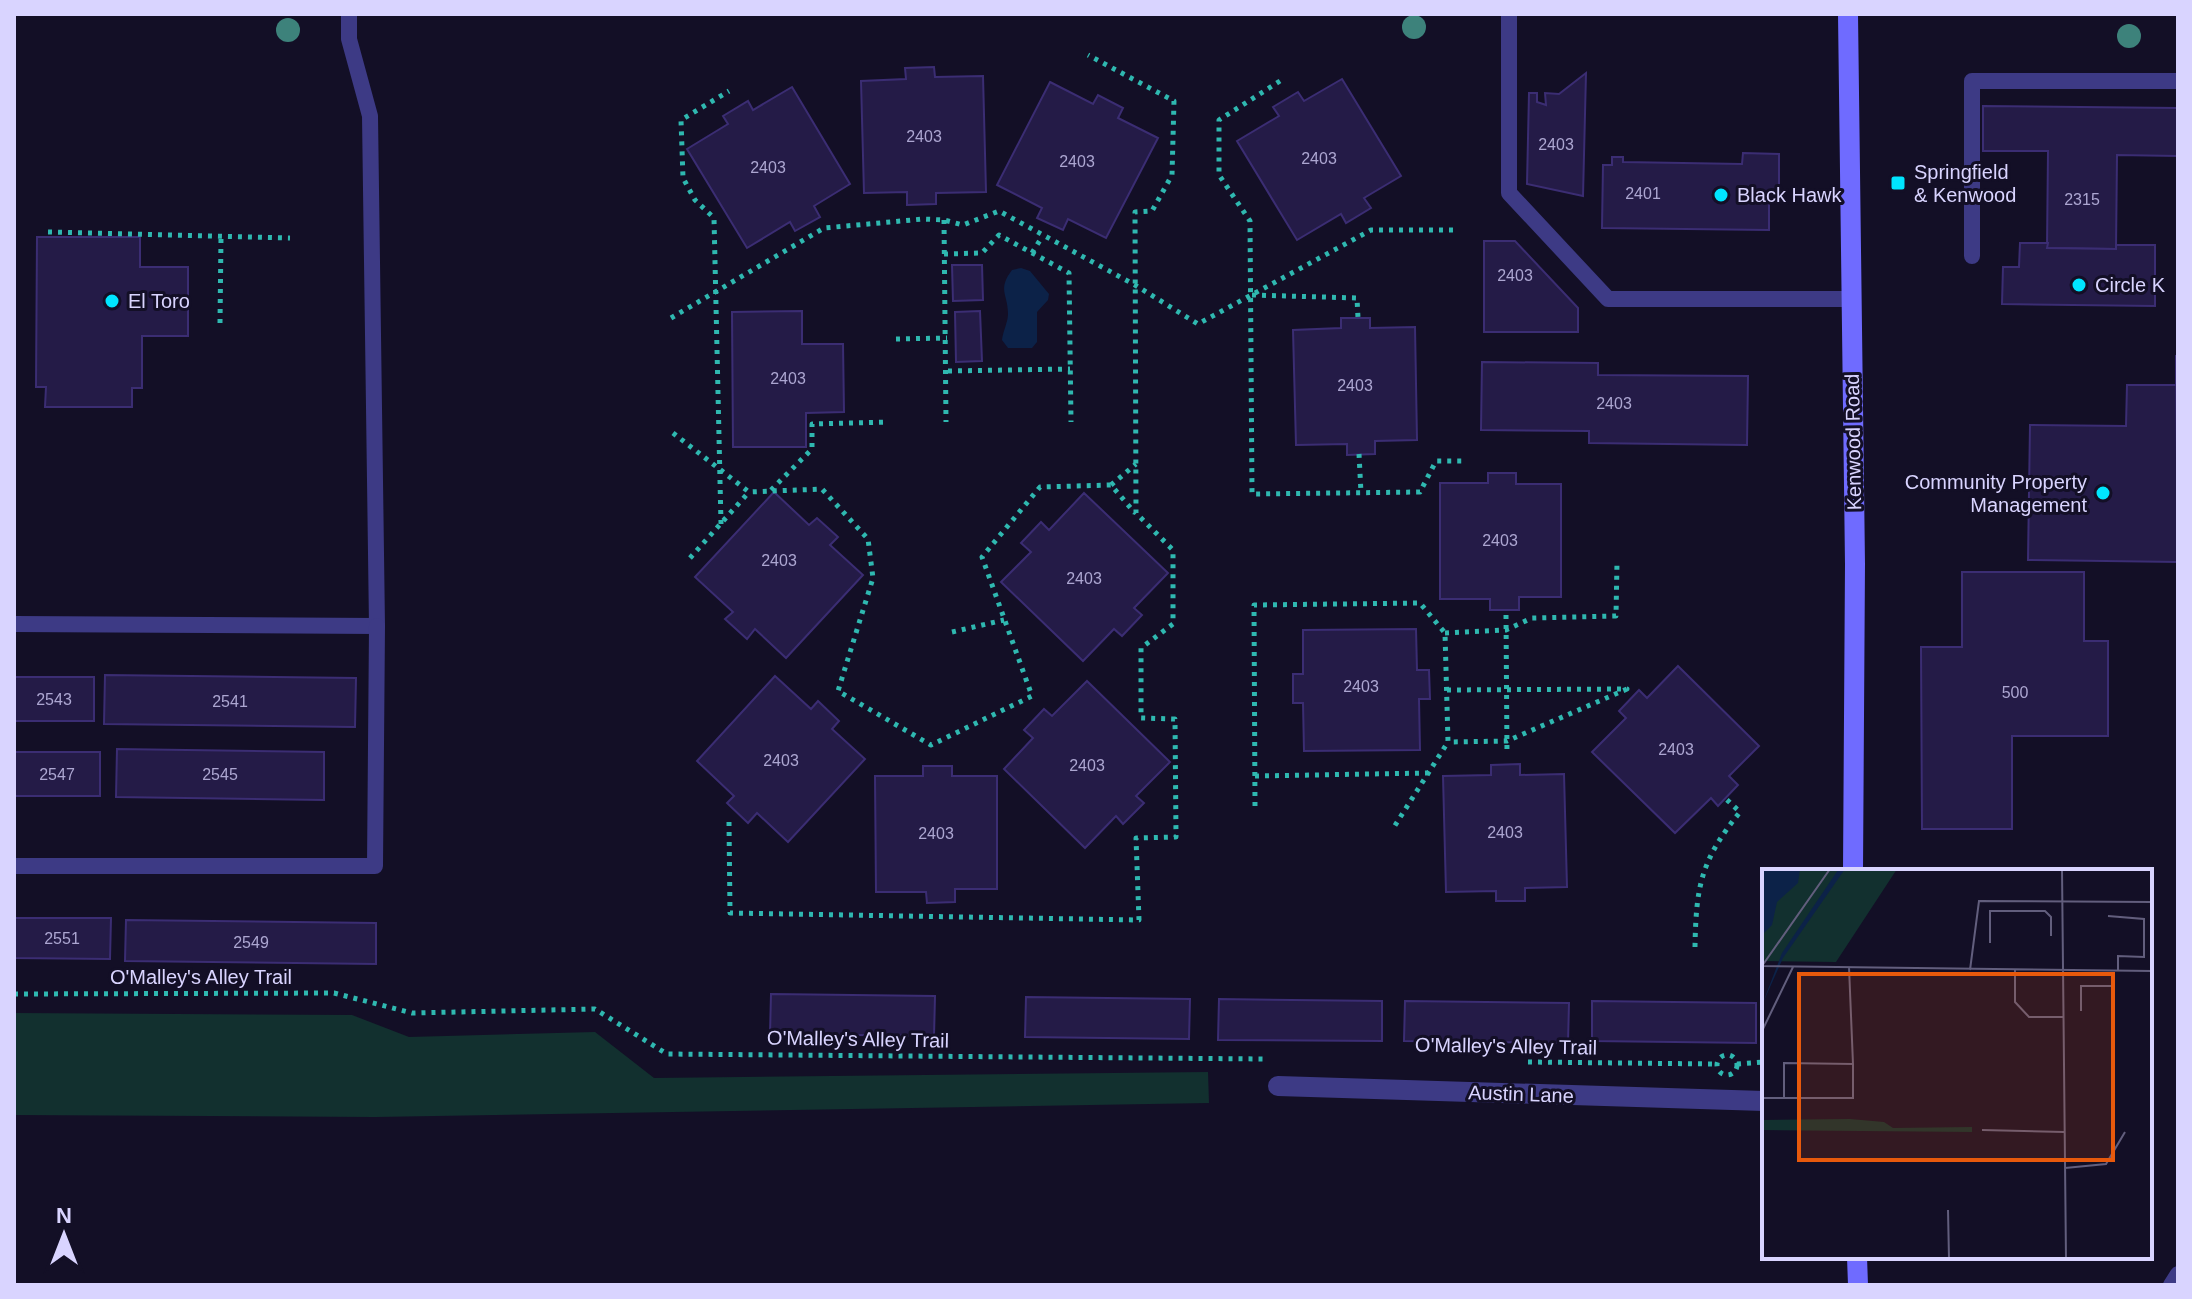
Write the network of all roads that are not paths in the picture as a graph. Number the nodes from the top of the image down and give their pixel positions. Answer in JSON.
{"nodes":[{"id":1,"x":349,"y":14,"type":"edge"},
{"id":2,"x":1509,"y":14,"type":"edge"},
{"id":3,"x":1848,"y":14,"type":"edge"},
{"id":4,"x":2178,"y":81,"type":"edge"},
{"id":5,"x":1972,"y":256,"type":"dead end"},
{"id":6,"x":1852,"y":299,"type":"junction"},
{"id":7,"x":14,"y":624,"type":"edge"},
{"id":8,"x":377,"y":626,"type":"junction"},
{"id":9,"x":14,"y":866,"type":"edge"},
{"id":10,"x":1853,"y":869,"type":"edge"},
{"id":11,"x":1278,"y":1086,"type":"dead end"},
{"id":12,"x":1762,"y":1101,"type":"edge"},
{"id":13,"x":1857,"y":1259,"type":"edge"},
{"id":14,"x":2178,"y":1274,"type":"edge"},
{"id":15,"x":1858,"y":1285,"type":"edge"},
{"id":16,"x":2171,"y":1285,"type":"edge"}],
"edges":[{"from":1,"to":8,"type":"lane"},
{"from":2,"to":6,"type":"lane"},
{"from":3,"to":6,"type":"street","name":"Kenwood Road"},
{"from":4,"to":5,"type":"lane"},
{"from":6,"to":10,"type":"street","name":"Kenwood Road"},
{"from":7,"to":8,"type":"lane"},
{"from":8,"to":9,"type":"lane"},
{"from":11,"to":12,"type":"street","name":"Austin Lane"},
{"from":13,"to":15,"type":"street"},
{"from":14,"to":16,"type":"lane"}]}
